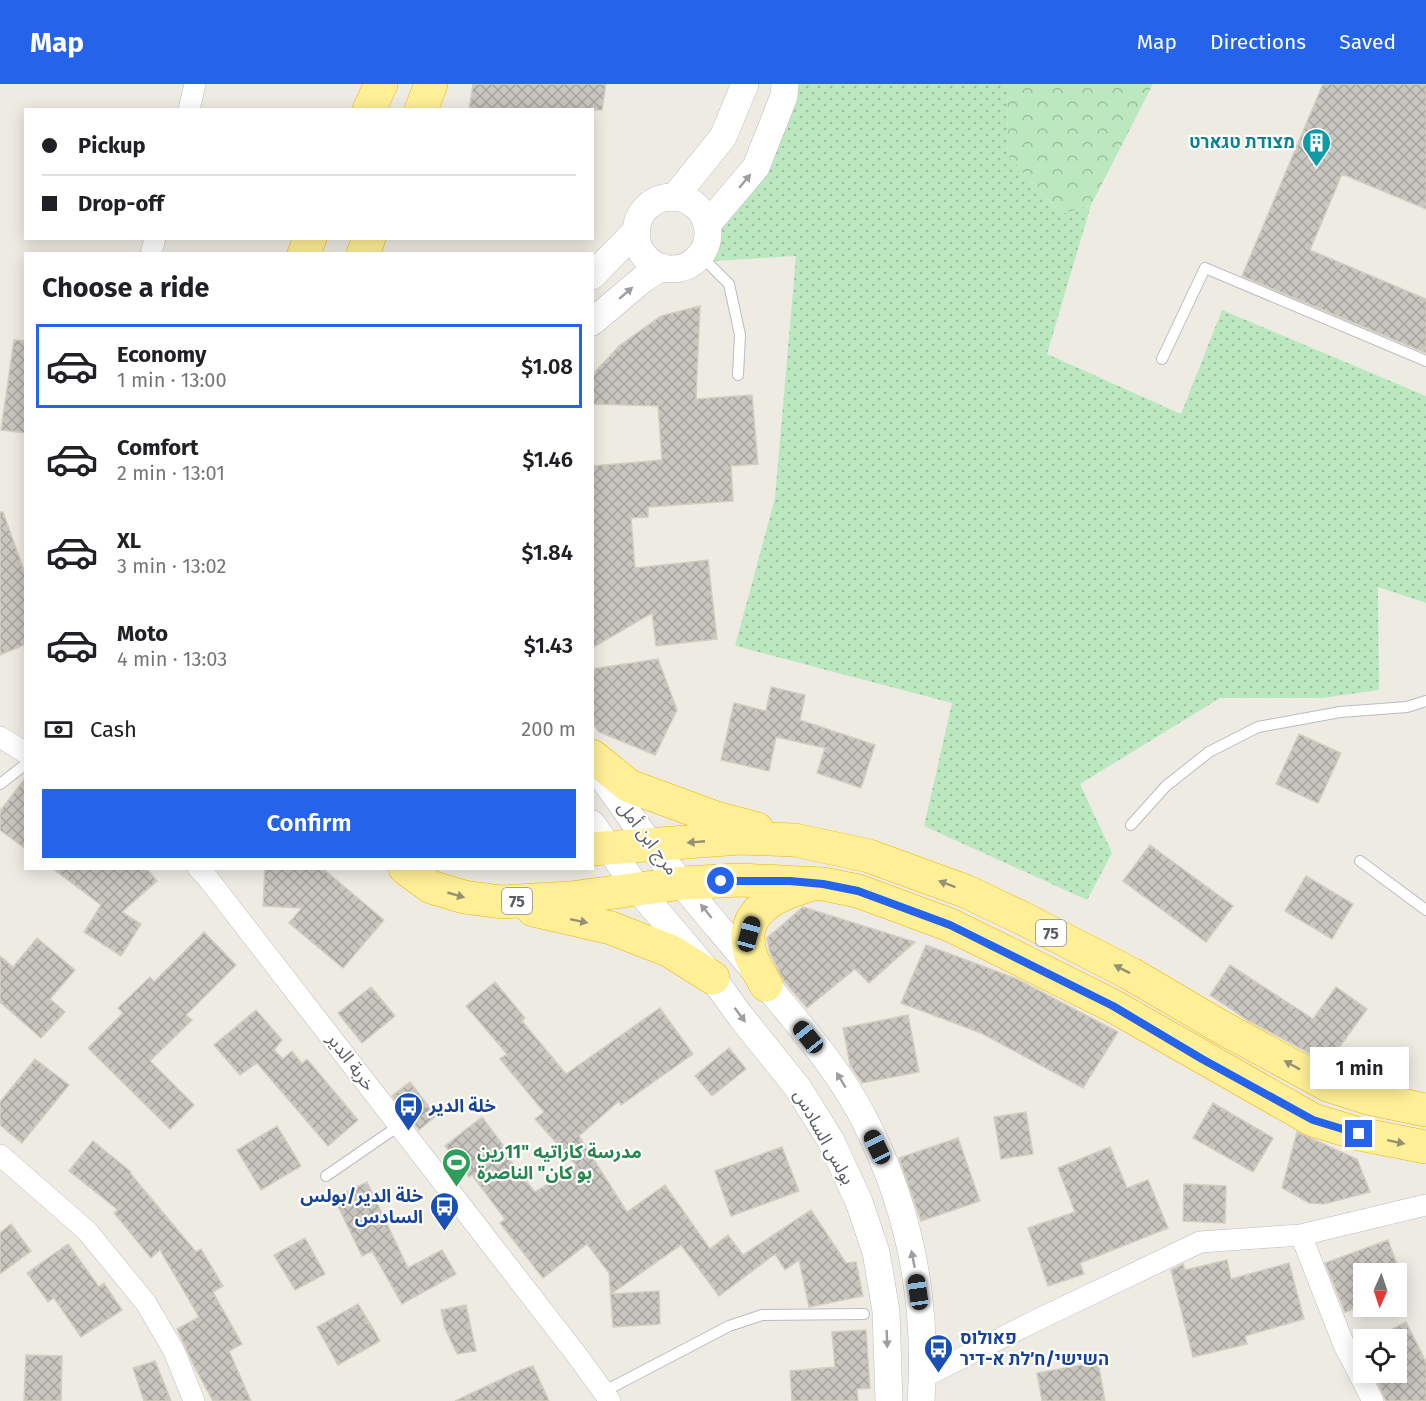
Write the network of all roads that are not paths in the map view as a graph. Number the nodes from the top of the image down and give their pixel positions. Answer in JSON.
{"nodes":[{"id":1,"x":195,"y":84,"type":"edge"},
{"id":2,"x":381,"y":84,"type":"edge"},
{"id":3,"x":431,"y":84,"type":"edge"},
{"id":4,"x":745,"y":84,"type":"edge"},
{"id":5,"x":785,"y":84,"type":"edge"},
{"id":6,"x":189,"y":108,"type":"edge"},
{"id":7,"x":370,"y":108,"type":"edge"},
{"id":8,"x":421,"y":108,"type":"edge"},
{"id":9,"x":674,"y":198,"type":"junction"},
{"id":10,"x":707,"y":225,"type":"junction"},
{"id":11,"x":637,"y":230,"type":"junction"},
{"id":12,"x":700,"y":255,"type":"junction"},
{"id":13,"x":662,"y":267,"type":"junction"},
{"id":14,"x":594,"y":274,"type":"edge"},
{"id":15,"x":594,"y":320,"type":"edge"},
{"id":16,"x":1162,"y":359,"type":"dead end"},
{"id":17,"x":1426,"y":361,"type":"edge"},
{"id":18,"x":738,"y":375,"type":"dead end"},
{"id":19,"x":1426,"y":701,"type":"edge"},
{"id":20,"x":0,"y":737,"type":"edge"},
{"id":21,"x":24,"y":752,"type":"edge"},
{"id":22,"x":594,"y":758,"type":"edge"},
{"id":23,"x":594,"y":765,"type":"edge"},
{"id":24,"x":24,"y":766,"type":"edge"},
{"id":25,"x":0,"y":784,"type":"edge"},
{"id":26,"x":1131,"y":825,"type":"dead end"},
{"id":27,"x":598,"y":840,"type":"edge"},
{"id":28,"x":651,"y":845,"type":"junction"},
{"id":29,"x":831,"y":848,"type":"junction"},
{"id":30,"x":1360,"y":861,"type":"dead end"},
{"id":31,"x":200,"y":870,"type":"edge"},
{"id":32,"x":408,"y":870,"type":"edge"},
{"id":33,"x":683,"y":884,"type":"junction"},
{"id":34,"x":838,"y":887,"type":"junction"},
{"id":35,"x":637,"y":888,"type":"junction"},
{"id":36,"x":502,"y":902,"type":"junction"},
{"id":37,"x":1426,"y":910,"type":"edge"},
{"id":38,"x":713,"y":978,"type":"junction"},
{"id":39,"x":766,"y":986,"type":"junction"},
{"id":40,"x":1426,"y":1110,"type":"edge"},
{"id":41,"x":400,"y":1125,"type":"junction"},
{"id":42,"x":1426,"y":1147,"type":"edge"},
{"id":43,"x":0,"y":1155,"type":"edge"},
{"id":44,"x":326,"y":1176,"type":"dead end"},
{"id":45,"x":1426,"y":1205,"type":"edge"},
{"id":46,"x":1301,"y":1235,"type":"junction"},
{"id":47,"x":864,"y":1314,"type":"dead end"},
{"id":48,"x":922,"y":1389,"type":"edge"},
{"id":49,"x":606,"y":1397,"type":"edge"},
{"id":50,"x":194,"y":1401,"type":"edge"},
{"id":51,"x":889,"y":1401,"type":"edge"},
{"id":52,"x":1373,"y":1401,"type":"edge"}],
"edges":[{"from":1,"to":6,"type":"street"},
{"from":2,"to":7,"type":"highway"},
{"from":3,"to":8,"type":"highway"},
{"from":4,"to":9,"type":"street"},
{"from":10,"to":5,"type":"street","one_way":true},
{"from":9,"to":10,"type":"street"},
{"from":9,"to":11,"type":"street"},
{"from":10,"to":12,"type":"street"},
{"from":11,"to":13,"type":"street"},
{"from":11,"to":14,"type":"street"},
{"from":12,"to":13,"type":"street"},
{"from":12,"to":18,"type":"lane"},
{"from":15,"to":13,"type":"street","one_way":true},
{"from":16,"to":17,"type":"lane"},
{"from":19,"to":26,"type":"lane"},
{"from":20,"to":21,"type":"street"},
{"from":22,"to":29,"type":"highway"},
{"from":23,"to":28,"type":"street","name":"مرج ابن أمل"},
{"from":24,"to":25,"type":"lane"},
{"from":27,"to":28,"type":"highway","number":"75"},
{"from":27,"to":35,"type":"street"},
{"from":29,"to":28,"type":"highway","number":"75","one_way":true},
{"from":28,"to":33,"type":"street","name":"مرج ابن أمل"},
{"from":40,"to":29,"type":"highway","number":"75","one_way":true},
{"from":30,"to":37,"type":"lane"},
{"from":31,"to":41,"type":"street","name":"خربة الدير"},
{"from":32,"to":36,"type":"highway","number":"75","one_way":true},
{"from":33,"to":34,"type":"highway","number":"75"},
{"from":33,"to":35,"type":"highway","number":"75"},
{"from":39,"to":33,"type":"street","one_way":true},
{"from":34,"to":39,"type":"highway"},
{"from":34,"to":42,"type":"highway","number":"75","one_way":true},
{"from":35,"to":36,"type":"highway","number":"75"},
{"from":35,"to":38,"type":"street","name":"بولس السادس"},
{"from":36,"to":38,"type":"highway","one_way":true},
{"from":38,"to":51,"type":"street","name":"بولس السادس","one_way":true},
{"from":48,"to":39,"type":"street","one_way":true},
{"from":41,"to":44,"type":"lane"},
{"from":41,"to":49,"type":"street","name":"خربة الدير"},
{"from":43,"to":50,"type":"street"},
{"from":45,"to":46,"type":"street"},
{"from":46,"to":48,"type":"street"},
{"from":46,"to":52,"type":"street"},
{"from":47,"to":49,"type":"lane"}]}
